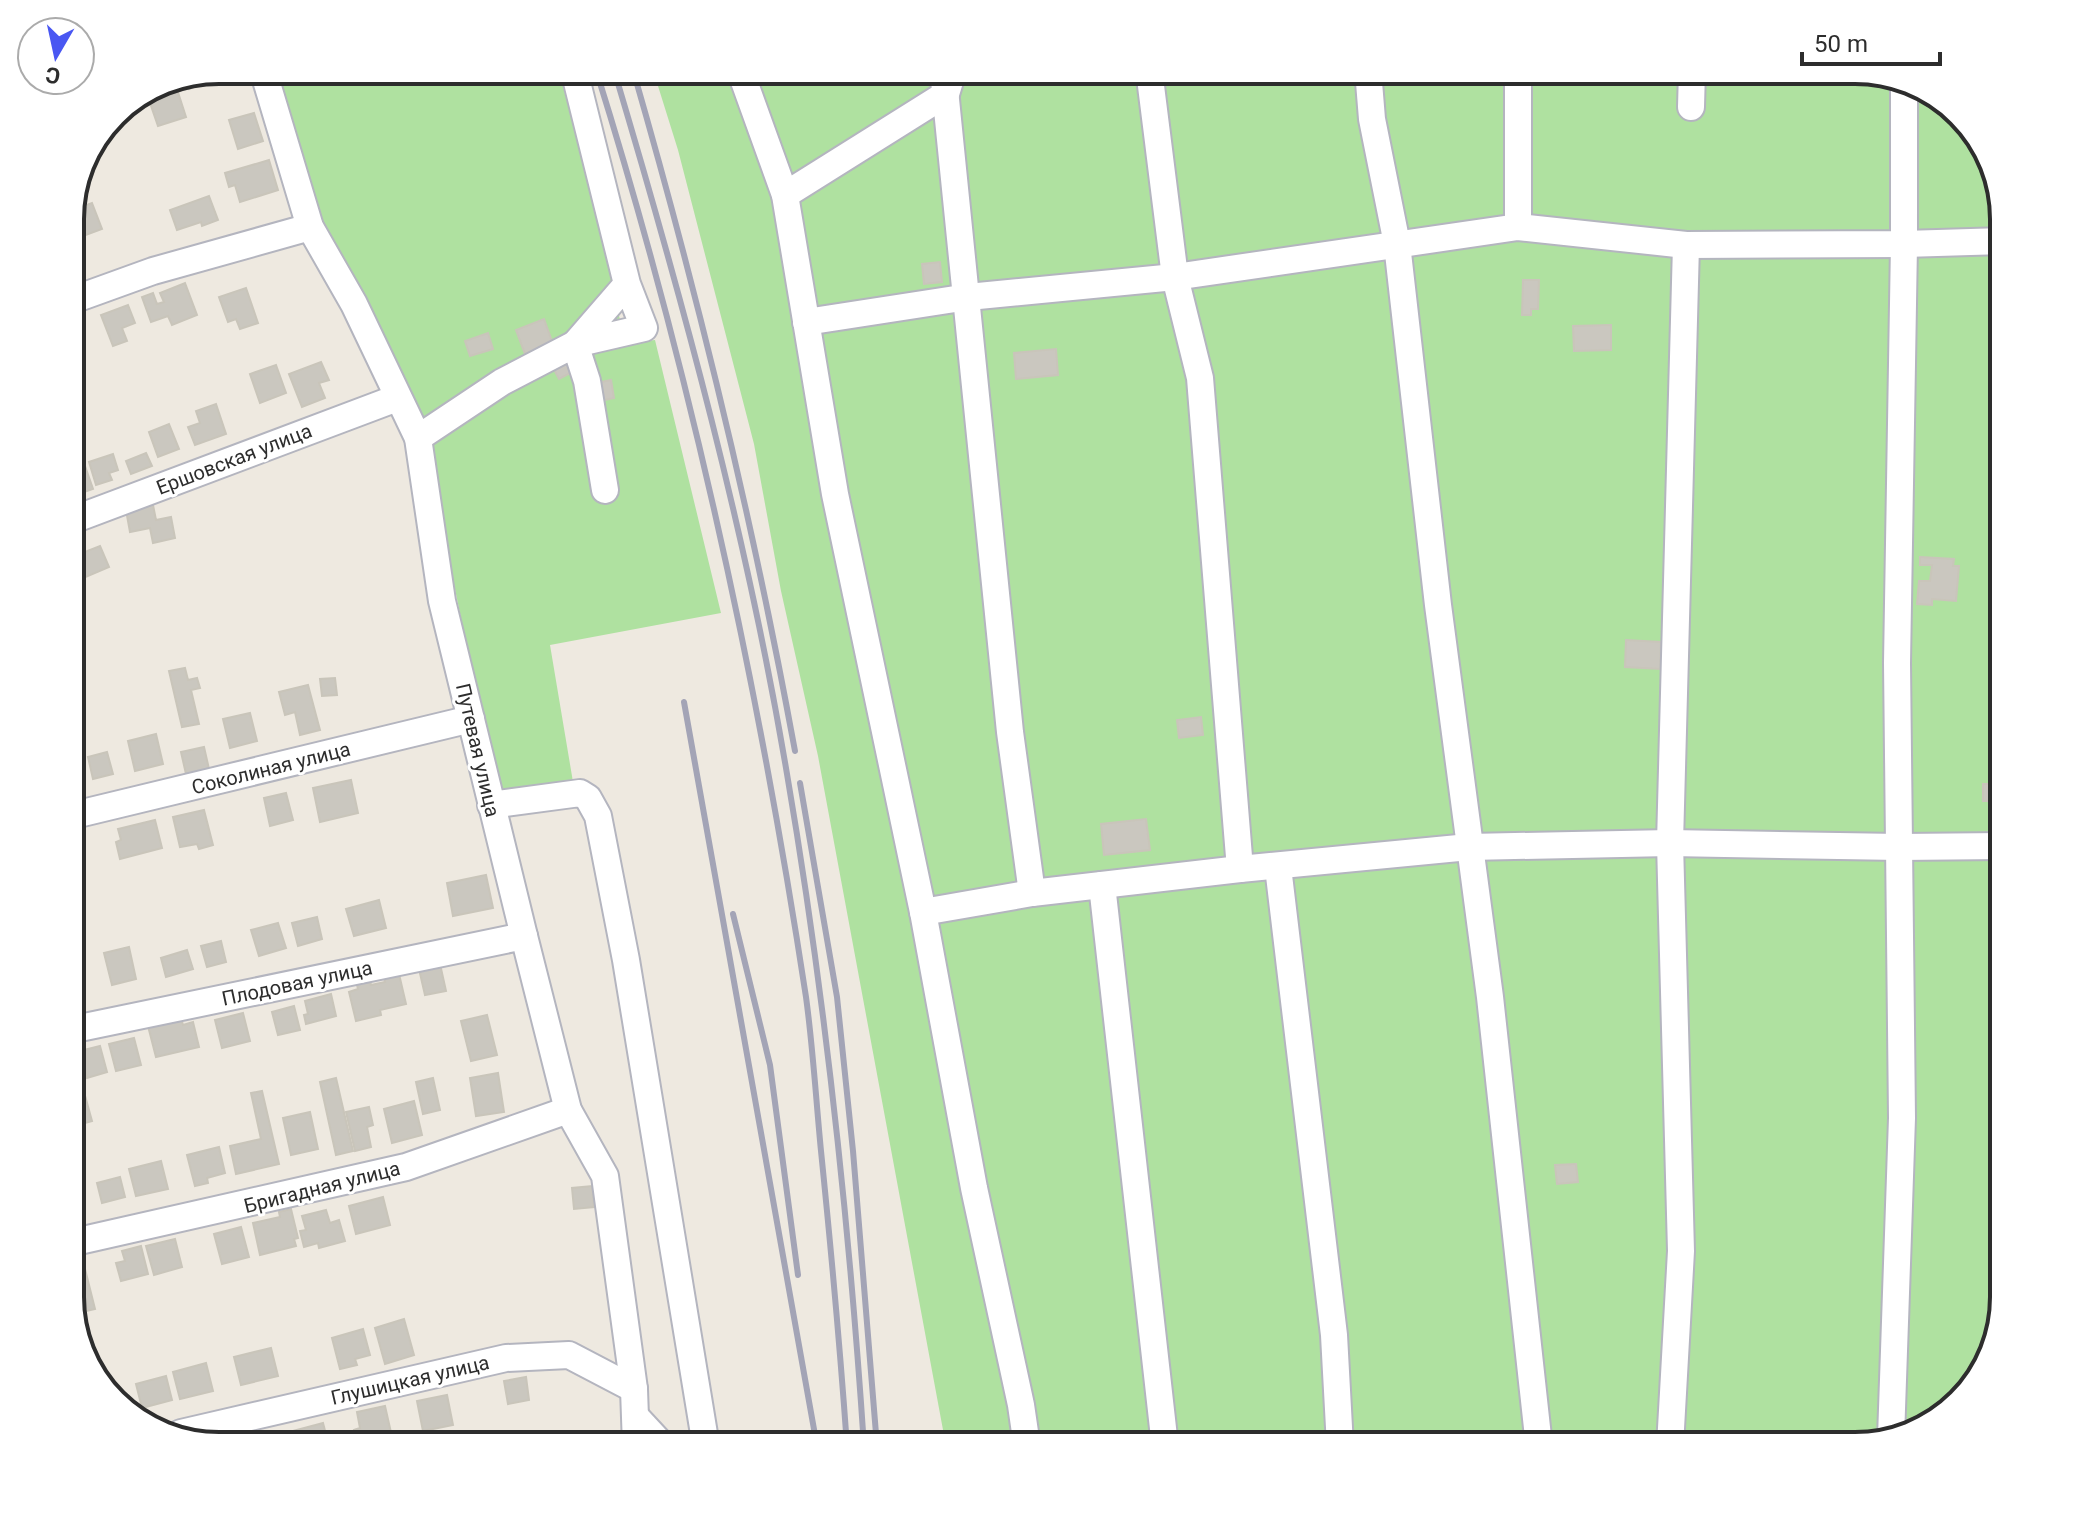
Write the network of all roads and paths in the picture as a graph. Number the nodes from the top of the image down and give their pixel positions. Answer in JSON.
{"nodes":[{"id":1,"x":267,"y":84,"type":"edge"},
{"id":2,"x":577,"y":84,"type":"edge"},
{"id":3,"x":745,"y":84,"type":"edge"},
{"id":4,"x":940,"y":84,"type":"edge"},
{"id":5,"x":949,"y":84,"type":"edge"},
{"id":6,"x":1151,"y":84,"type":"edge"},
{"id":7,"x":1369,"y":84,"type":"edge"},
{"id":8,"x":1518,"y":84,"type":"edge"},
{"id":9,"x":1692,"y":84,"type":"edge"},
{"id":10,"x":1904,"y":93,"type":"edge"},
{"id":11,"x":1691,"y":107,"type":"dead end"},
{"id":12,"x":785,"y":195,"type":"junction"},
{"id":13,"x":310,"y":227,"type":"junction"},
{"id":14,"x":1518,"y":227,"type":"junction"},
{"id":15,"x":1990,"y":241,"type":"edge"},
{"id":16,"x":1397,"y":244,"type":"junction"},
{"id":17,"x":1904,"y":244,"type":"junction"},
{"id":18,"x":1686,"y":245,"type":"junction"},
{"id":19,"x":1175,"y":277,"type":"junction"},
{"id":20,"x":627,"y":284,"type":"junction"},
{"id":21,"x":84,"y":296,"type":"edge"},
{"id":22,"x":968,"y":297,"type":"junction"},
{"id":23,"x":806,"y":322,"type":"junction"},
{"id":24,"x":575,"y":344,"type":"junction"},
{"id":25,"x":397,"y":398,"type":"junction"},
{"id":26,"x":418,"y":438,"type":"junction"},
{"id":27,"x":605,"y":490,"type":"dead end"},
{"id":28,"x":84,"y":516,"type":"edge"},
{"id":29,"x":471,"y":719,"type":"junction"},
{"id":30,"x":491,"y":805,"type":"junction"},
{"id":31,"x":84,"y":813,"type":"edge"},
{"id":32,"x":1670,"y":843,"type":"junction"},
{"id":33,"x":1990,"y":846,"type":"edge"},
{"id":34,"x":1469,"y":847,"type":"junction"},
{"id":35,"x":1899,"y":847,"type":"junction"},
{"id":36,"x":1278,"y":867,"type":"junction"},
{"id":37,"x":1240,"y":869,"type":"junction"},
{"id":38,"x":1102,"y":885,"type":"junction"},
{"id":39,"x":1032,"y":893,"type":"junction"},
{"id":40,"x":923,"y":912,"type":"junction"},
{"id":41,"x":524,"y":936,"type":"junction"},
{"id":42,"x":84,"y":1027,"type":"edge"},
{"id":43,"x":568,"y":1110,"type":"junction"},
{"id":44,"x":84,"y":1240,"type":"edge"},
{"id":45,"x":634,"y":1389,"type":"junction"},
{"id":46,"x":637,"y":1418,"type":"junction"},
{"id":47,"x":1891,"y":1427,"type":"edge"},
{"id":48,"x":195,"y":1430,"type":"edge"},
{"id":49,"x":636,"y":1432,"type":"edge"},
{"id":50,"x":650,"y":1432,"type":"edge"},
{"id":51,"x":704,"y":1432,"type":"edge"},
{"id":52,"x":1025,"y":1432,"type":"edge"},
{"id":53,"x":1163,"y":1432,"type":"edge"},
{"id":54,"x":1339,"y":1432,"type":"edge"},
{"id":55,"x":1537,"y":1432,"type":"edge"},
{"id":56,"x":1671,"y":1432,"type":"edge"}],
"edges":[{"from":1,"to":13,"type":"street","name":"Путевая улица"},
{"from":2,"to":20,"type":"street"},
{"from":3,"to":12,"type":"street"},
{"from":4,"to":12,"type":"street"},
{"from":5,"to":22,"type":"street"},
{"from":6,"to":19,"type":"street"},
{"from":7,"to":16,"type":"street"},
{"from":8,"to":14,"type":"street"},
{"from":9,"to":11,"type":"street"},
{"from":10,"to":17,"type":"street"},
{"from":12,"to":23,"type":"street"},
{"from":13,"to":21,"type":"street"},
{"from":13,"to":25,"type":"street","name":"Путевая улица"},
{"from":14,"to":16,"type":"street"},
{"from":14,"to":18,"type":"street"},
{"from":15,"to":17,"type":"street"},
{"from":16,"to":19,"type":"street"},
{"from":16,"to":34,"type":"street"},
{"from":17,"to":18,"type":"street"},
{"from":17,"to":35,"type":"street"},
{"from":18,"to":32,"type":"street"},
{"from":19,"to":22,"type":"street"},
{"from":19,"to":37,"type":"street"},
{"from":20,"to":24,"type":"street"},
{"from":20,"to":24,"type":"street"},
{"from":22,"to":23,"type":"street"},
{"from":22,"to":39,"type":"street"},
{"from":23,"to":40,"type":"street"},
{"from":24,"to":26,"type":"street"},
{"from":24,"to":27,"type":"street"},
{"from":25,"to":26,"type":"street","name":"Путевая улица"},
{"from":25,"to":28,"type":"street","name":"Ершовская улица"},
{"from":26,"to":29,"type":"street","name":"Путевая улица"},
{"from":29,"to":30,"type":"street","name":"Путевая улица"},
{"from":29,"to":31,"type":"street","name":"Соколиная улица"},
{"from":30,"to":41,"type":"street","name":"Путевая улица"},
{"from":30,"to":51,"type":"street"},
{"from":32,"to":34,"type":"street"},
{"from":32,"to":35,"type":"street"},
{"from":32,"to":56,"type":"street"},
{"from":33,"to":35,"type":"street"},
{"from":34,"to":36,"type":"street"},
{"from":34,"to":55,"type":"street"},
{"from":35,"to":47,"type":"street"},
{"from":36,"to":37,"type":"street"},
{"from":36,"to":54,"type":"street"},
{"from":37,"to":38,"type":"street"},
{"from":38,"to":39,"type":"street"},
{"from":38,"to":53,"type":"street"},
{"from":39,"to":40,"type":"street"},
{"from":40,"to":52,"type":"street"},
{"from":41,"to":42,"type":"street","name":"Плодовая улица"},
{"from":41,"to":43,"type":"street","name":"Путевая улица"},
{"from":43,"to":44,"type":"street","name":"Бригадная улица"},
{"from":43,"to":45,"type":"street","name":"Путевая улица"},
{"from":45,"to":46,"type":"street","name":"Путевая улица"},
{"from":45,"to":48,"type":"street","name":"Глушицкая улица"},
{"from":46,"to":49,"type":"street","name":"Путевая улица"},
{"from":46,"to":50,"type":"street"}]}
